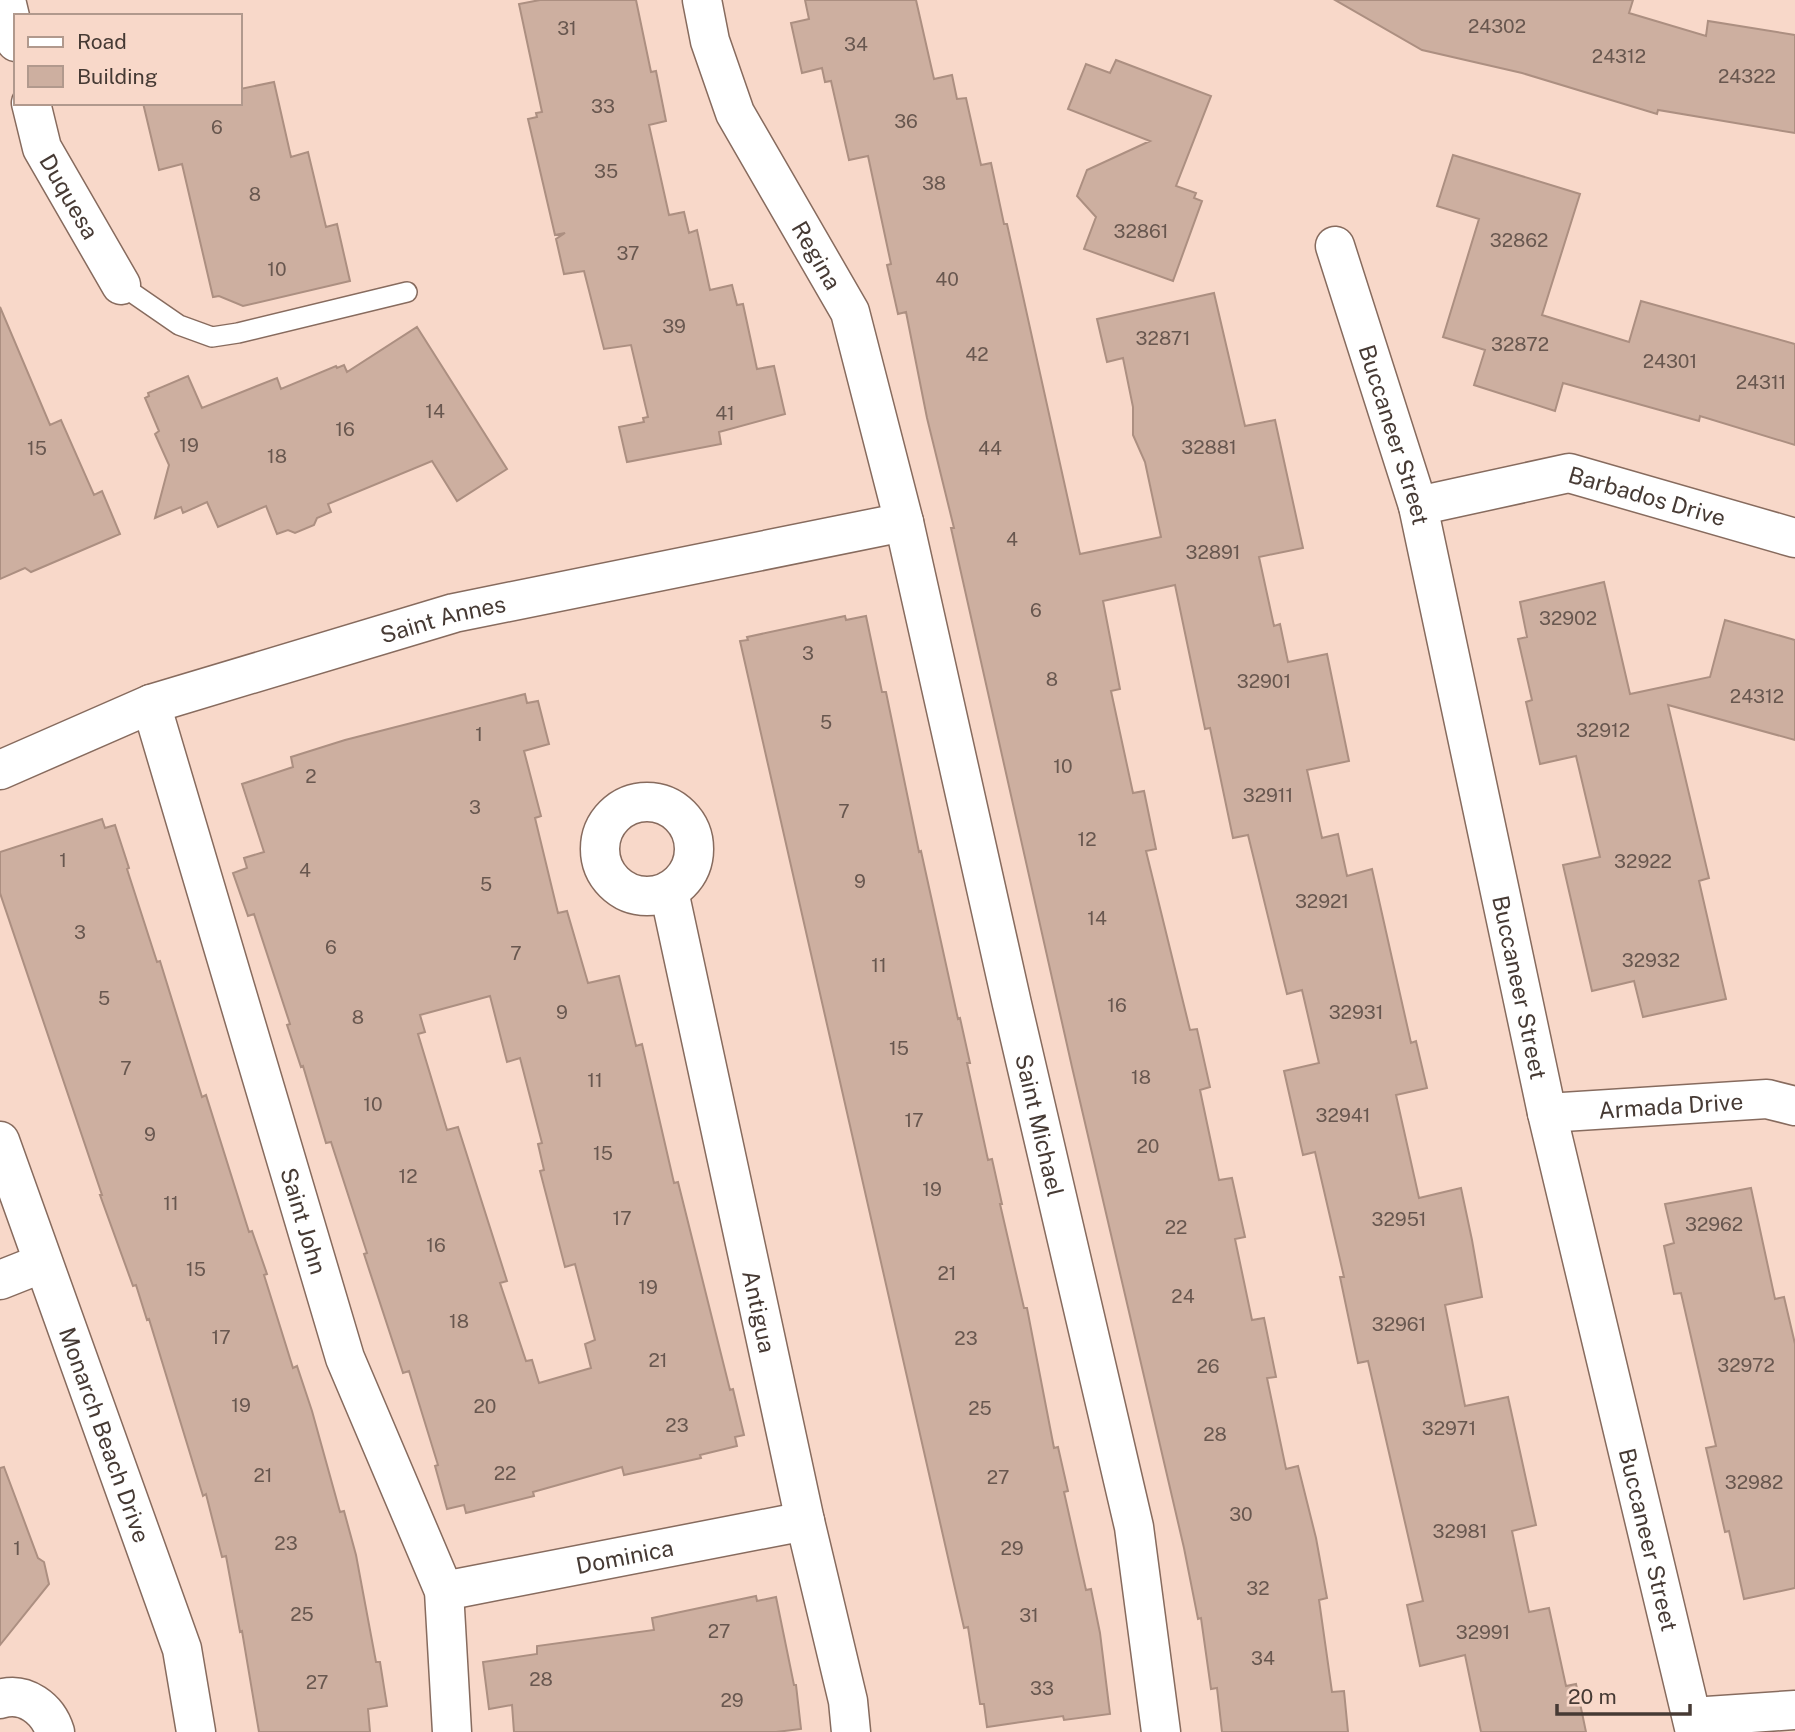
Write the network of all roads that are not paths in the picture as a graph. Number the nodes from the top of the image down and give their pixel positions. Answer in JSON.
{"nodes":[{"id":1,"x":6,"y":0,"type":"edge"},
{"id":2,"x":702,"y":0,"type":"edge"},
{"id":3,"x":14,"y":34,"type":"edge"},
{"id":4,"x":31,"y":105,"type":"edge"},
{"id":5,"x":1335,"y":246,"type":"dead end"},
{"id":6,"x":121,"y":285,"type":"joint"},
{"id":7,"x":407,"y":292,"type":"dead end"},
{"id":8,"x":1418,"y":506,"type":"junction"},
{"id":9,"x":904,"y":522,"type":"junction"},
{"id":10,"x":1795,"y":538,"type":"edge"},
{"id":11,"x":151,"y":704,"type":"junction"},
{"id":12,"x":0,"y":770,"type":"edge"},
{"id":13,"x":669,"y":891,"type":"dead end"},
{"id":14,"x":1795,"y":1106,"type":"edge"},
{"id":15,"x":1547,"y":1113,"type":"junction"},
{"id":16,"x":0,"y":1141,"type":"edge"},
{"id":17,"x":43,"y":1263,"type":"junction"},
{"id":18,"x":0,"y":1280,"type":"edge"},
{"id":19,"x":805,"y":1521,"type":"junction"},
{"id":20,"x":444,"y":1591,"type":"junction"},
{"id":21,"x":0,"y":1699,"type":"edge"},
{"id":22,"x":1795,"y":1710,"type":"edge"},
{"id":23,"x":1694,"y":1725,"type":"edge"},
{"id":24,"x":55,"y":1732,"type":"edge"},
{"id":25,"x":196,"y":1732,"type":"edge"},
{"id":26,"x":452,"y":1732,"type":"edge"},
{"id":27,"x":851,"y":1732,"type":"edge"},
{"id":28,"x":1161,"y":1732,"type":"edge"}],
"edges":[{"from":1,"to":3,"type":"street"},
{"from":2,"to":9,"type":"street","name":"Regina"},
{"from":4,"to":6,"type":"street","name":"Duquesa"},
{"from":5,"to":8,"type":"street","name":"Buccaneer Street"},
{"from":6,"to":7,"type":"lane"},
{"from":8,"to":10,"type":"street","name":"Barbados Drive"},
{"from":8,"to":15,"type":"street","name":"Buccaneer Street"},
{"from":9,"to":11,"type":"street","name":"Saint Annes"},
{"from":9,"to":28,"type":"street","name":"Saint Michael"},
{"from":11,"to":12,"type":"street","name":"Saint Annes"},
{"from":11,"to":20,"type":"street","name":"Saint John"},
{"from":13,"to":19,"type":"street","name":"Antigua"},
{"from":14,"to":15,"type":"street","name":"Armada Drive"},
{"from":15,"to":23,"type":"street","name":"Buccaneer Street"},
{"from":16,"to":17,"type":"street","name":"Monarch Beach Drive"},
{"from":17,"to":18,"type":"street"},
{"from":17,"to":25,"type":"street","name":"Monarch Beach Drive"},
{"from":19,"to":20,"type":"street","name":"Dominica"},
{"from":19,"to":27,"type":"street","name":"Antigua"},
{"from":20,"to":26,"type":"street","name":"Saint John"},
{"from":21,"to":24,"type":"street"},
{"from":22,"to":23,"type":"street"}]}
